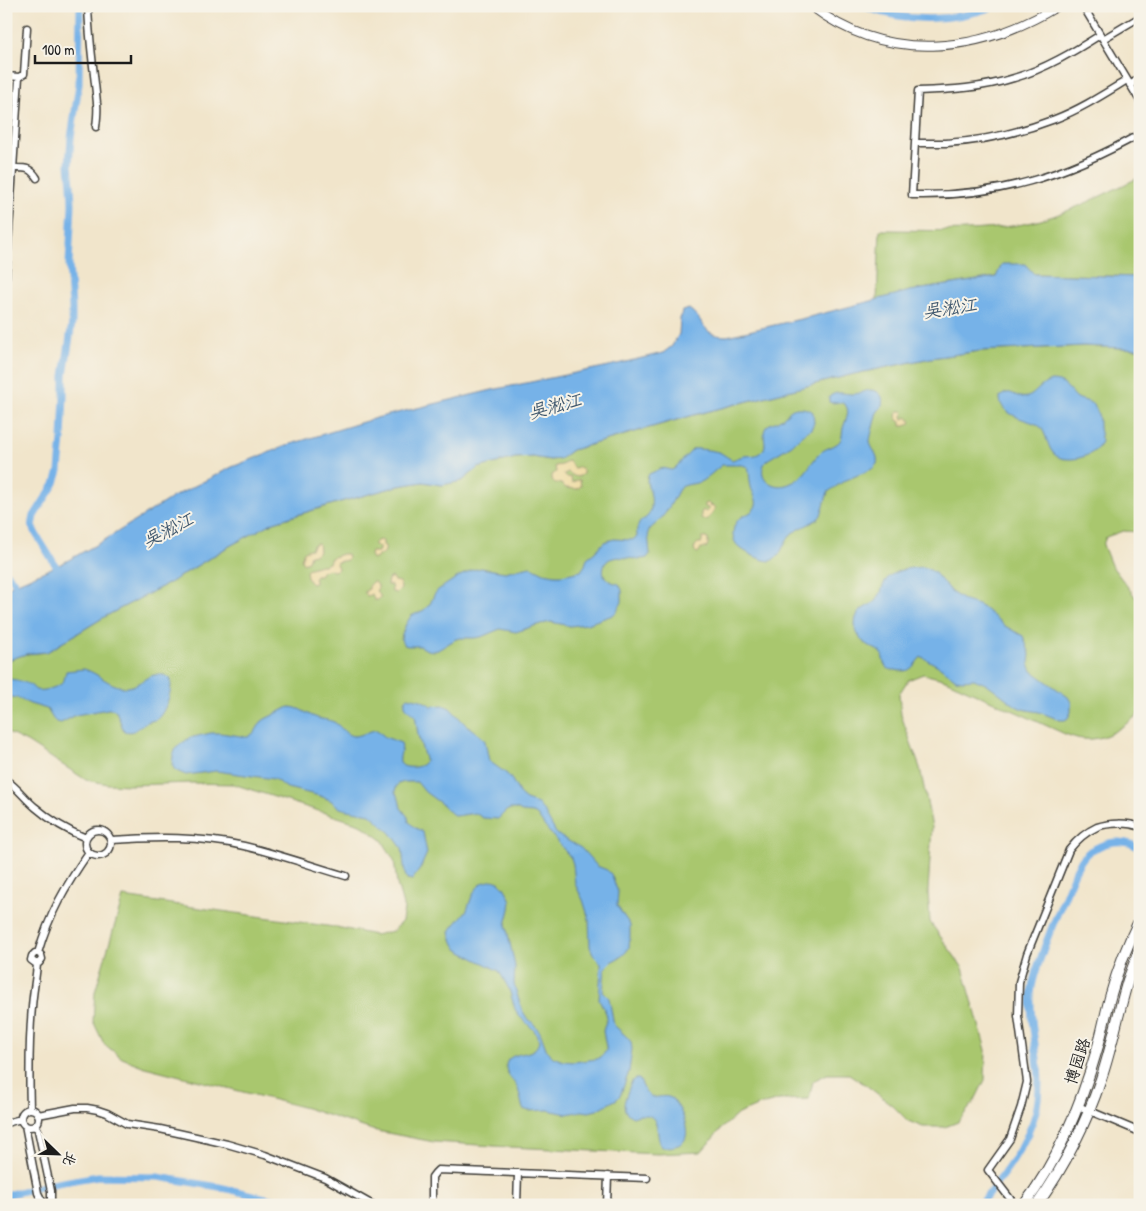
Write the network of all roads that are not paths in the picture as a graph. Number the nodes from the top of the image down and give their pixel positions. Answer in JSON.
{"nodes":[{"id":1,"x":88,"y":6,"type":"edge"},
{"id":2,"x":811,"y":6,"type":"edge"},
{"id":3,"x":1058,"y":6,"type":"edge"},
{"id":4,"x":1083,"y":6,"type":"edge"},
{"id":5,"x":1140,"y":17,"type":"edge"},
{"id":6,"x":27,"y":28,"type":"dead end"},
{"id":7,"x":1101,"y":37,"type":"junction"},
{"id":8,"x":6,"y":76,"type":"edge"},
{"id":9,"x":19,"y":77,"type":"junction"},
{"id":10,"x":1140,"y":78,"type":"edge"},
{"id":11,"x":1128,"y":82,"type":"junction"},
{"id":12,"x":1140,"y":102,"type":"edge"},
{"id":13,"x":96,"y":127,"type":"dead end"},
{"id":14,"x":1140,"y":134,"type":"edge"},
{"id":15,"x":915,"y":142,"type":"junction"},
{"id":16,"x":13,"y":168,"type":"junction"},
{"id":17,"x":37,"y":178,"type":"dead end"},
{"id":18,"x":6,"y":277,"type":"edge"},
{"id":19,"x":6,"y":780,"type":"edge"},
{"id":20,"x":1140,"y":827,"type":"edge"},
{"id":21,"x":86,"y":838,"type":"junction"},
{"id":22,"x":111,"y":840,"type":"junction"},
{"id":23,"x":89,"y":852,"type":"junction"},
{"id":24,"x":346,"y":876,"type":"dead end"},
{"id":25,"x":1140,"y":919,"type":"edge"},
{"id":26,"x":1140,"y":948,"type":"edge"},
{"id":27,"x":1078,"y":1106,"type":"junction"},
{"id":28,"x":30,"y":1109,"type":"junction"},
{"id":29,"x":1089,"y":1110,"type":"junction"},
{"id":30,"x":38,"y":1116,"type":"junction"},
{"id":31,"x":21,"y":1119,"type":"junction"},
{"id":32,"x":6,"y":1123,"type":"edge"},
{"id":33,"x":25,"y":1125,"type":"junction"},
{"id":34,"x":35,"y":1125,"type":"junction"},
{"id":35,"x":1140,"y":1132,"type":"edge"},
{"id":36,"x":518,"y":1173,"type":"junction"},
{"id":37,"x":608,"y":1176,"type":"junction"},
{"id":38,"x":647,"y":1178,"type":"dead end"},
{"id":39,"x":44,"y":1205,"type":"edge"},
{"id":40,"x":51,"y":1205,"type":"edge"},
{"id":41,"x":373,"y":1205,"type":"edge"},
{"id":42,"x":432,"y":1205,"type":"edge"},
{"id":43,"x":517,"y":1205,"type":"edge"},
{"id":44,"x":607,"y":1205,"type":"edge"},
{"id":45,"x":1015,"y":1205,"type":"edge"},
{"id":46,"x":1024,"y":1205,"type":"edge"},
{"id":47,"x":1037,"y":1205,"type":"edge"}],
"edges":[{"from":1,"to":13,"type":"street"},
{"from":2,"to":3,"type":"street"},
{"from":4,"to":7,"type":"street"},
{"from":5,"to":7,"type":"street"},
{"from":6,"to":9,"type":"street"},
{"from":7,"to":11,"type":"street"},
{"from":7,"to":15,"type":"street"},
{"from":8,"to":9,"type":"street"},
{"from":9,"to":16,"type":"street"},
{"from":10,"to":11,"type":"street"},
{"from":11,"to":12,"type":"street"},
{"from":11,"to":15,"type":"street"},
{"from":14,"to":15,"type":"street"},
{"from":16,"to":17,"type":"street"},
{"from":16,"to":18,"type":"street"},
{"from":19,"to":21,"type":"street"},
{"from":20,"to":45,"type":"street"},
{"from":21,"to":22,"type":"street"},
{"from":21,"to":23,"type":"street"},
{"from":22,"to":23,"type":"street"},
{"from":22,"to":24,"type":"street"},
{"from":23,"to":28,"type":"street"},
{"from":25,"to":27,"type":"main road","name":"博园路"},
{"from":26,"to":29,"type":"main road","name":"博园路"},
{"from":27,"to":29,"type":"street"},
{"from":27,"to":46,"type":"main road","name":"博园路"},
{"from":28,"to":30,"type":"street"},
{"from":28,"to":31,"type":"street"},
{"from":29,"to":35,"type":"street"},
{"from":29,"to":47,"type":"main road","name":"博园路"},
{"from":30,"to":34,"type":"street"},
{"from":30,"to":41,"type":"street"},
{"from":31,"to":32,"type":"street"},
{"from":31,"to":33,"type":"street"},
{"from":33,"to":34,"type":"street"},
{"from":33,"to":39,"type":"street"},
{"from":34,"to":40,"type":"street"},
{"from":36,"to":37,"type":"street"},
{"from":36,"to":42,"type":"street"},
{"from":36,"to":43,"type":"street"},
{"from":37,"to":38,"type":"street"},
{"from":37,"to":44,"type":"street"}]}
